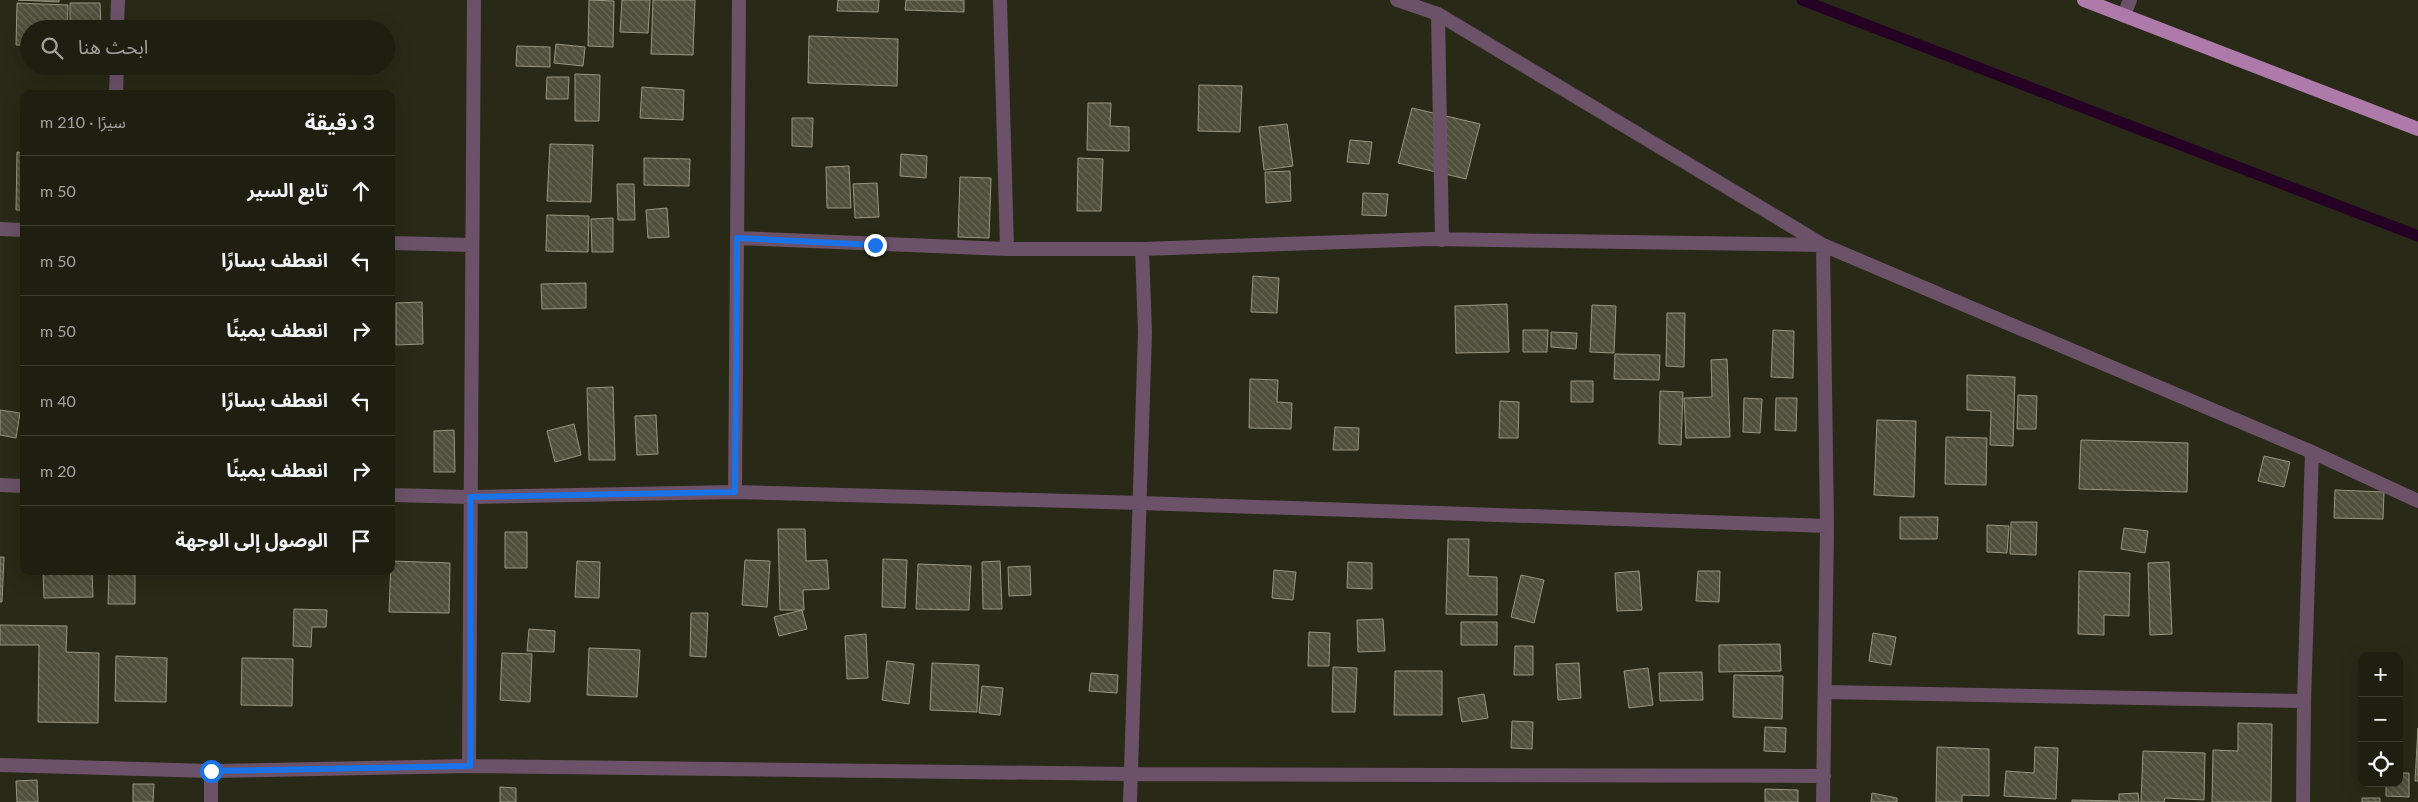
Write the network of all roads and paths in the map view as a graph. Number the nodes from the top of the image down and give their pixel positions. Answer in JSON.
{"nodes":[{"id":1,"x":118,"y":0,"type":"edge"},
{"id":2,"x":474,"y":0,"type":"edge"},
{"id":3,"x":739,"y":0,"type":"edge"},
{"id":4,"x":1000,"y":0,"type":"edge"},
{"id":5,"x":1397,"y":0,"type":"edge"},
{"id":6,"x":2084,"y":0,"type":"edge"},
{"id":7,"x":2130,"y":0,"type":"edge"},
{"id":8,"x":1438,"y":14,"type":"junction"},
{"id":9,"x":2124,"y":15,"type":"junction"},
{"id":10,"x":117,"y":20,"type":"edge"},
{"id":11,"x":117,"y":75,"type":"edge"},
{"id":12,"x":116,"y":90,"type":"edge"},
{"id":13,"x":2418,"y":129,"type":"edge"},
{"id":14,"x":0,"y":229,"type":"edge"},
{"id":15,"x":20,"y":230,"type":"edge"},
{"id":16,"x":737,"y":238,"type":"junction"},
{"id":17,"x":1442,"y":240,"type":"junction"},
{"id":18,"x":395,"y":242,"type":"edge"},
{"id":19,"x":472,"y":245,"type":"junction"},
{"id":20,"x":1823,"y":245,"type":"junction"},
{"id":21,"x":1142,"y":248,"type":"junction"},
{"id":22,"x":1007,"y":249,"type":"junction"},
{"id":23,"x":2312,"y":452,"type":"junction"},
{"id":24,"x":0,"y":485,"type":"edge"},
{"id":25,"x":20,"y":486,"type":"edge"},
{"id":26,"x":735,"y":492,"type":"junction"},
{"id":27,"x":395,"y":495,"type":"edge"},
{"id":28,"x":470,"y":497,"type":"junction"},
{"id":29,"x":2418,"y":501,"type":"edge"},
{"id":30,"x":1141,"y":503,"type":"junction"},
{"id":31,"x":1827,"y":526,"type":"junction"},
{"id":32,"x":1825,"y":692,"type":"junction"},
{"id":33,"x":2304,"y":701,"type":"junction"},
{"id":34,"x":0,"y":765,"type":"edge"},
{"id":35,"x":470,"y":766,"type":"junction"},
{"id":36,"x":211,"y":771,"type":"junction"},
{"id":37,"x":1131,"y":774,"type":"junction"},
{"id":38,"x":1824,"y":776,"type":"junction"},
{"id":39,"x":210,"y":802,"type":"edge"},
{"id":40,"x":1130,"y":802,"type":"edge"},
{"id":41,"x":1823,"y":802,"type":"edge"},
{"id":42,"x":2303,"y":802,"type":"edge"}],
"edges":[{"from":1,"to":10,"type":"street"},
{"from":2,"to":19,"type":"street"},
{"from":3,"to":16,"type":"street"},
{"from":4,"to":22,"type":"street"},
{"from":5,"to":8,"type":"street"},
{"from":6,"to":9,"type":"main road"},
{"from":7,"to":9,"type":"street"},
{"from":8,"to":17,"type":"street"},
{"from":8,"to":20,"type":"street"},
{"from":9,"to":13,"type":"main road"},
{"from":11,"to":12,"type":"street"},
{"from":14,"to":15,"type":"street"},
{"from":16,"to":22,"type":"street"},
{"from":16,"to":26,"type":"street"},
{"from":17,"to":20,"type":"street"},
{"from":17,"to":21,"type":"street"},
{"from":18,"to":19,"type":"street"},
{"from":19,"to":28,"type":"street"},
{"from":20,"to":23,"type":"street"},
{"from":20,"to":31,"type":"street"},
{"from":21,"to":22,"type":"street"},
{"from":21,"to":30,"type":"street"},
{"from":23,"to":29,"type":"street"},
{"from":23,"to":33,"type":"street"},
{"from":24,"to":25,"type":"street"},
{"from":26,"to":28,"type":"street"},
{"from":26,"to":30,"type":"street"},
{"from":27,"to":28,"type":"street"},
{"from":28,"to":35,"type":"street"},
{"from":30,"to":31,"type":"street"},
{"from":30,"to":37,"type":"street"},
{"from":31,"to":32,"type":"street"},
{"from":32,"to":33,"type":"street"},
{"from":32,"to":38,"type":"street"},
{"from":33,"to":42,"type":"street"},
{"from":34,"to":36,"type":"street"},
{"from":35,"to":36,"type":"street"},
{"from":35,"to":37,"type":"street"},
{"from":36,"to":39,"type":"street"},
{"from":37,"to":38,"type":"street"},
{"from":37,"to":40,"type":"street"},
{"from":38,"to":41,"type":"street"}]}
